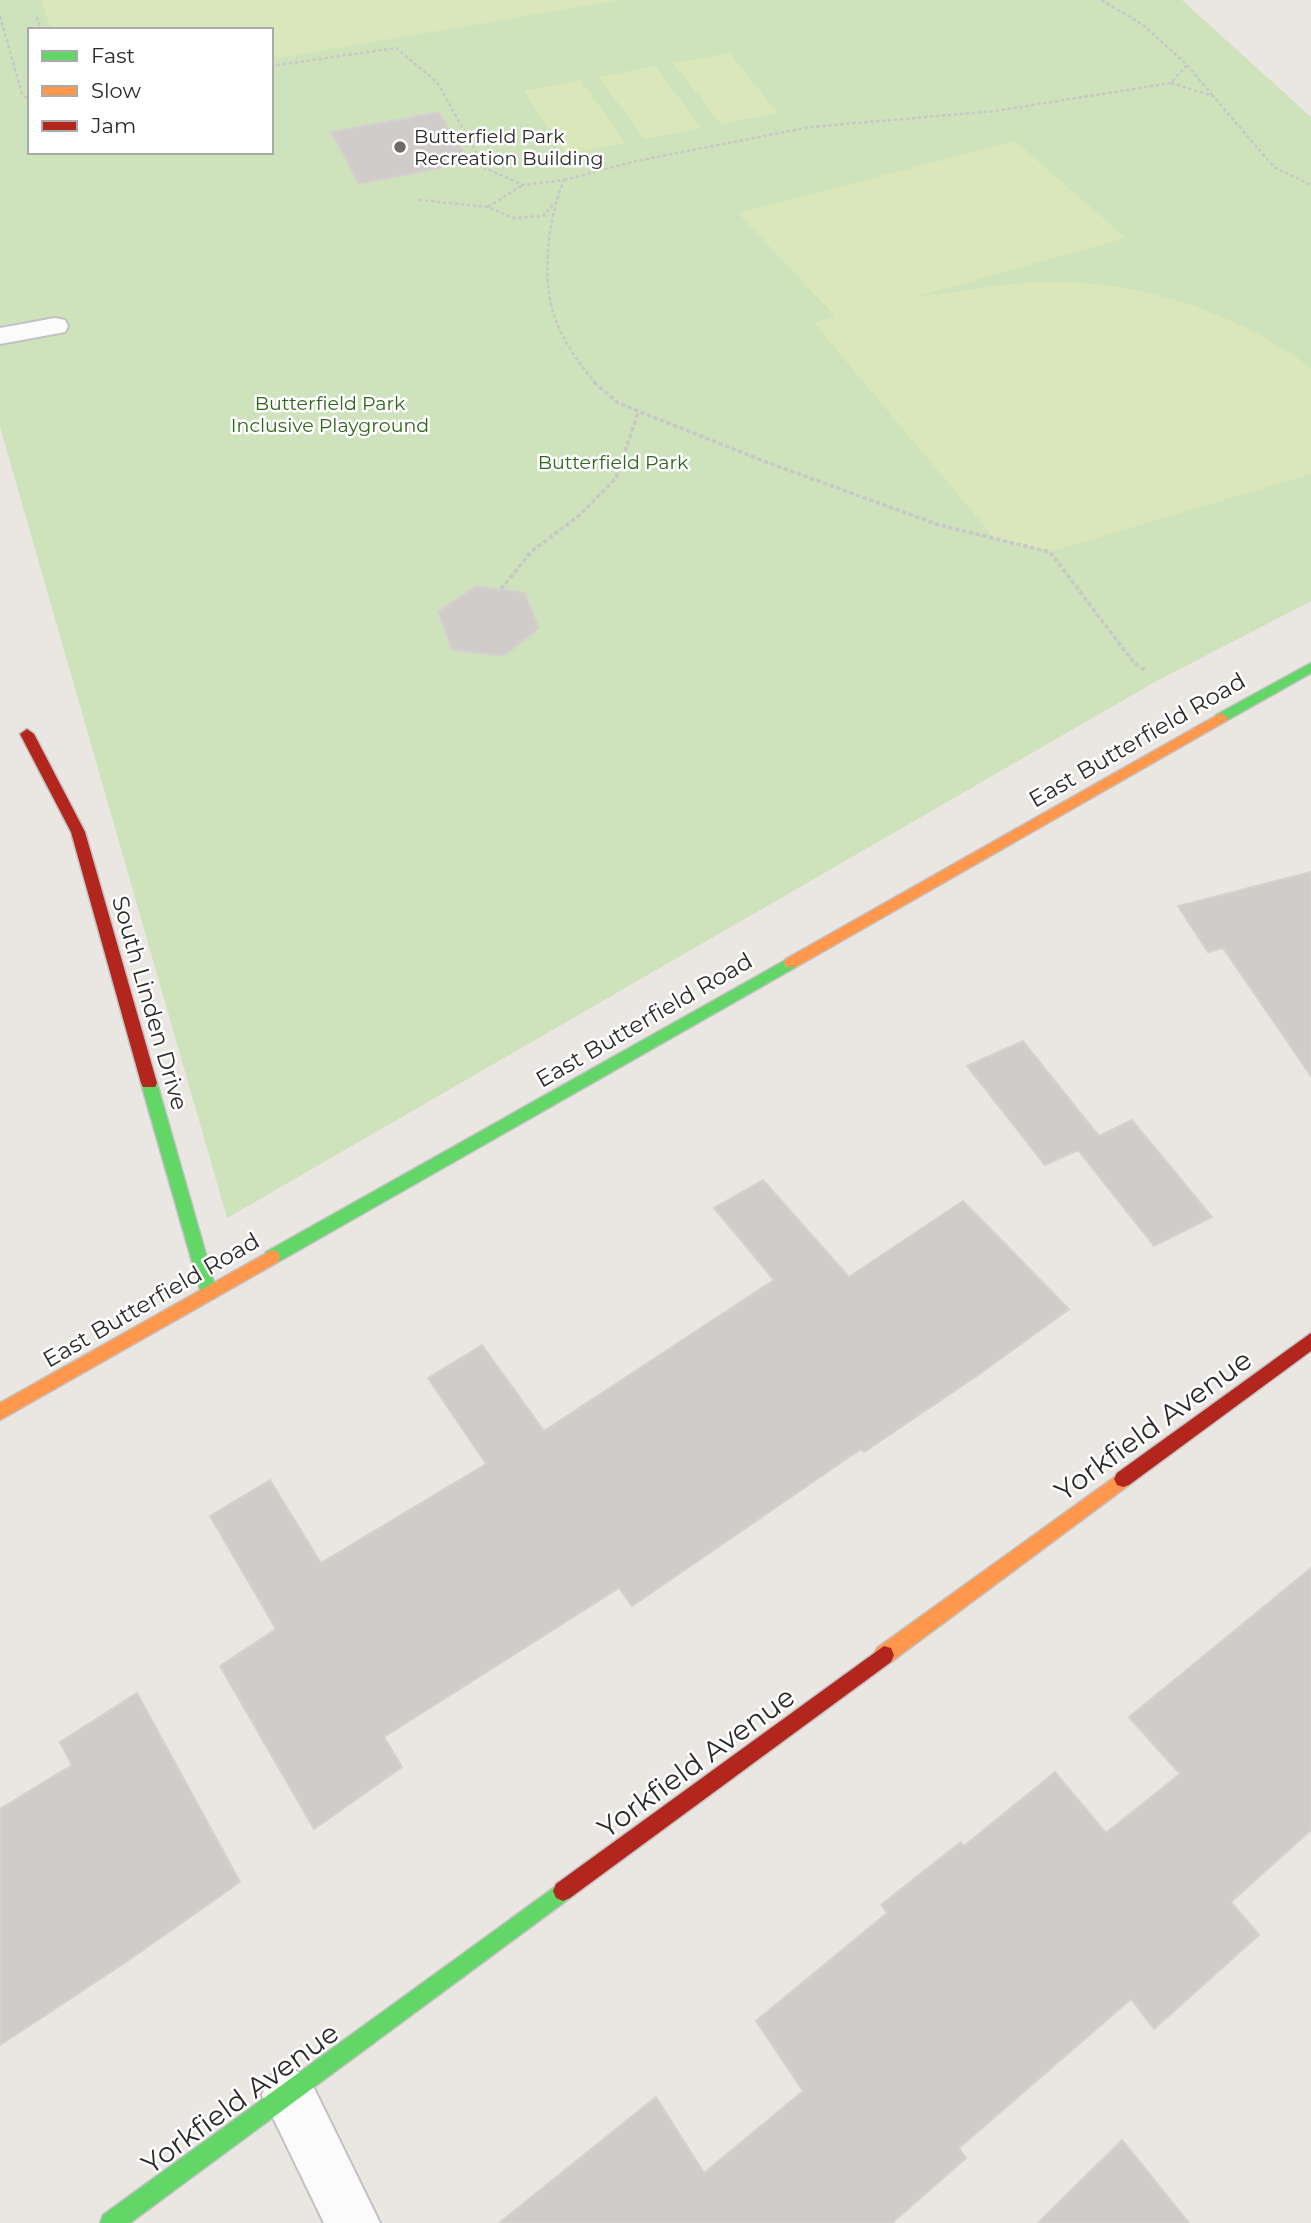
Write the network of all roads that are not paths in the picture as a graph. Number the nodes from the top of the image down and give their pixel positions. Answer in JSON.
{"nodes":[{"id":1,"x":55,"y":326,"type":"dead end"},
{"id":2,"x":0,"y":336,"type":"edge"},
{"id":3,"x":1311,"y":667,"type":"edge"},
{"id":4,"x":26,"y":734,"type":"dead end"},
{"id":5,"x":209,"y":1293,"type":"junction"},
{"id":6,"x":1311,"y":1340,"type":"edge"},
{"id":7,"x":0,"y":1412,"type":"edge"},
{"id":8,"x":289,"y":2095,"type":"junction"},
{"id":9,"x":111,"y":2223,"type":"edge"},
{"id":10,"x":353,"y":2223,"type":"edge"}],
"edges":[{"from":1,"to":2,"type":"street"},
{"from":3,"to":5,"type":"street","name":"East Butterfield Road"},
{"from":4,"to":5,"type":"street","name":"South Linden Drive"},
{"from":5,"to":7,"type":"street","name":"East Butterfield Road"},
{"from":6,"to":8,"type":"street","name":"Yorkfield Avenue"},
{"from":8,"to":9,"type":"street","name":"Yorkfield Avenue"},
{"from":8,"to":10,"type":"street"}]}
